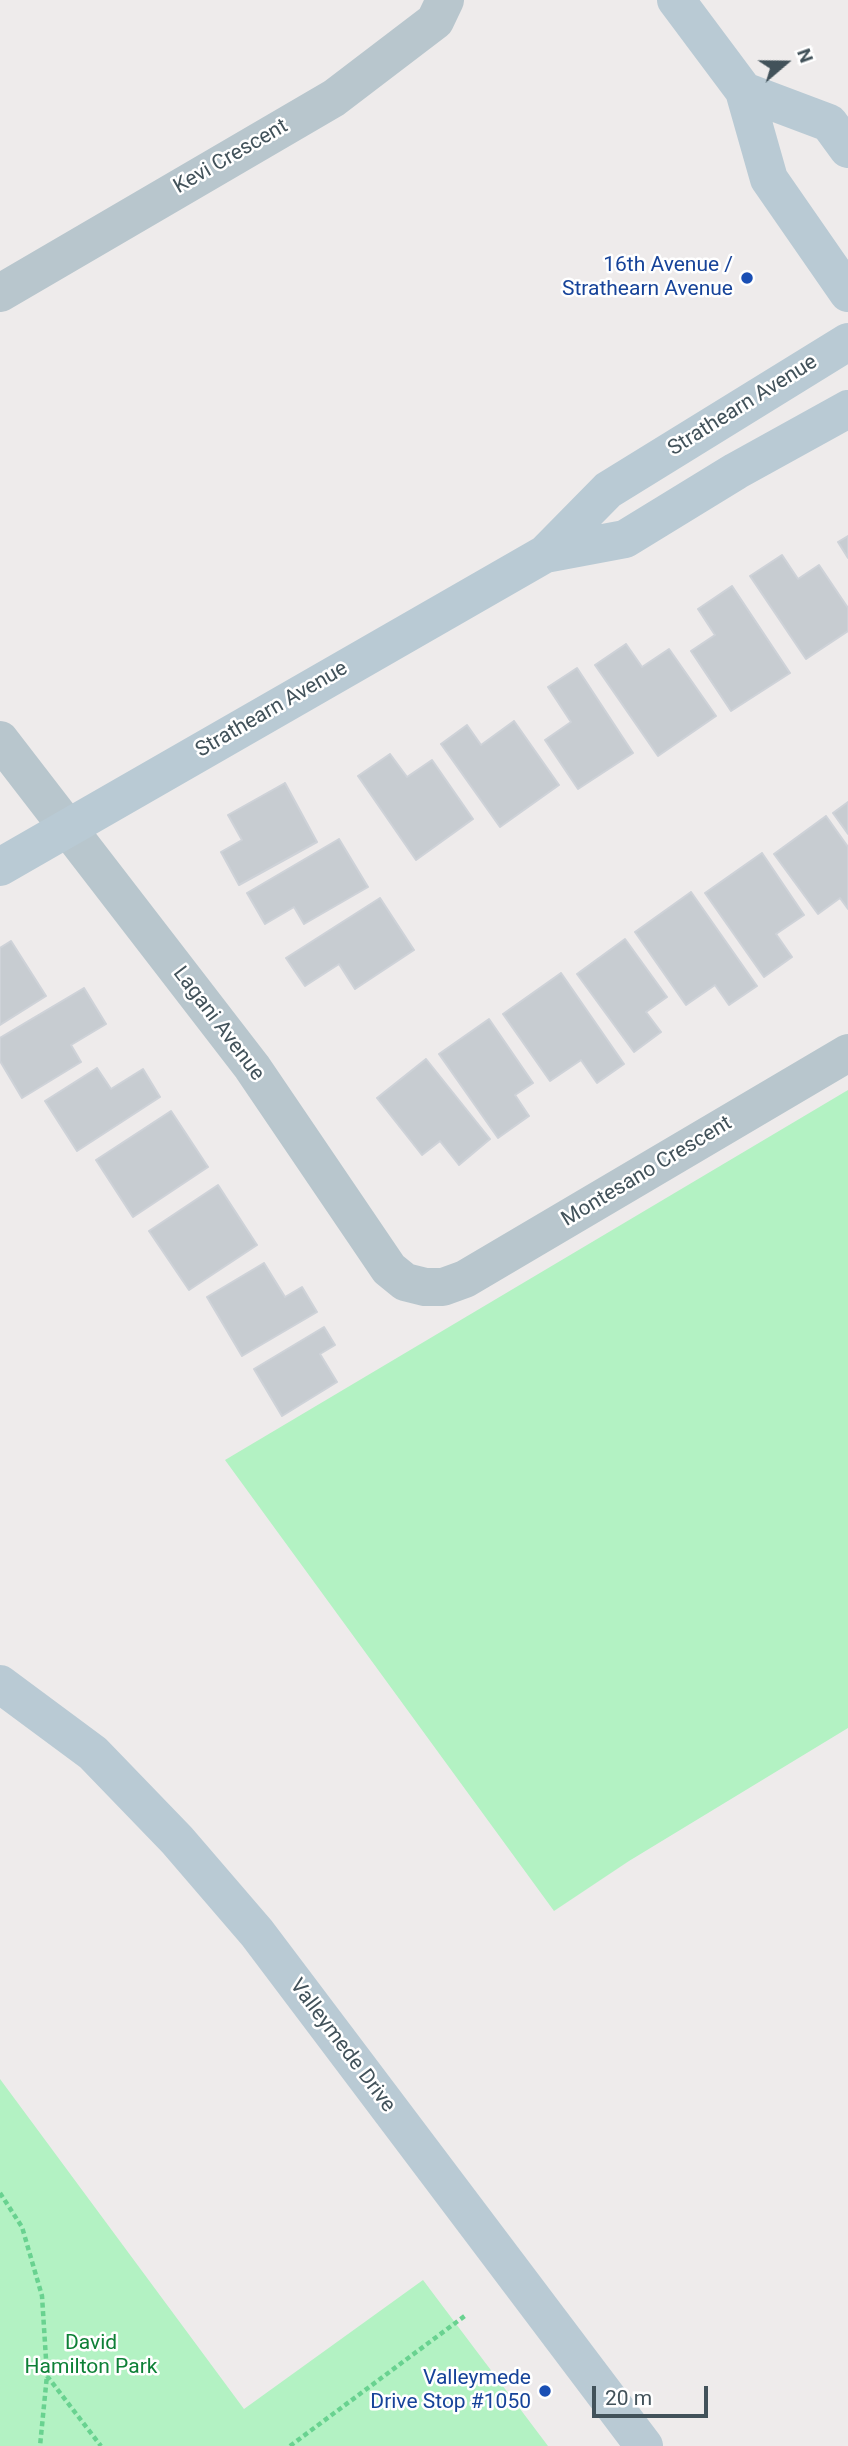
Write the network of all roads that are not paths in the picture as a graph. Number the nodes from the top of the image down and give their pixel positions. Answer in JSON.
{"nodes":[{"id":1,"x":445,"y":0,"type":"edge"},
{"id":2,"x":676,"y":0,"type":"edge"},
{"id":3,"x":744,"y":91,"type":"junction"},
{"id":4,"x":848,"y":149,"type":"edge"},
{"id":5,"x":0,"y":293,"type":"edge"},
{"id":6,"x":848,"y":293,"type":"edge"},
{"id":7,"x":848,"y":342,"type":"edge"},
{"id":8,"x":848,"y":409,"type":"edge"},
{"id":9,"x":545,"y":554,"type":"junction"},
{"id":10,"x":0,"y":740,"type":"edge"},
{"id":11,"x":67,"y":827,"type":"junction"},
{"id":12,"x":0,"y":867,"type":"edge"},
{"id":13,"x":848,"y":1053,"type":"edge"},
{"id":14,"x":443,"y":1287,"type":"joint"},
{"id":15,"x":0,"y":1684,"type":"edge"},
{"id":16,"x":644,"y":2446,"type":"edge"}],
"edges":[{"from":1,"to":5,"type":"street","name":"Kevi Crescent"},
{"from":2,"to":3,"type":"street"},
{"from":3,"to":4,"type":"street"},
{"from":3,"to":6,"type":"street"},
{"from":7,"to":9,"type":"street","name":"Strathearn Avenue"},
{"from":8,"to":9,"type":"street","name":"Strathearn Avenue"},
{"from":9,"to":11,"type":"street","name":"Strathearn Avenue"},
{"from":10,"to":11,"type":"street","name":"Lagani Avenue"},
{"from":11,"to":12,"type":"street","name":"Strathearn Avenue"},
{"from":11,"to":14,"type":"street","name":"Lagani Avenue"},
{"from":13,"to":14,"type":"street","name":"Montesano Crescent"},
{"from":15,"to":16,"type":"street","name":"Valleymede Drive"}]}
